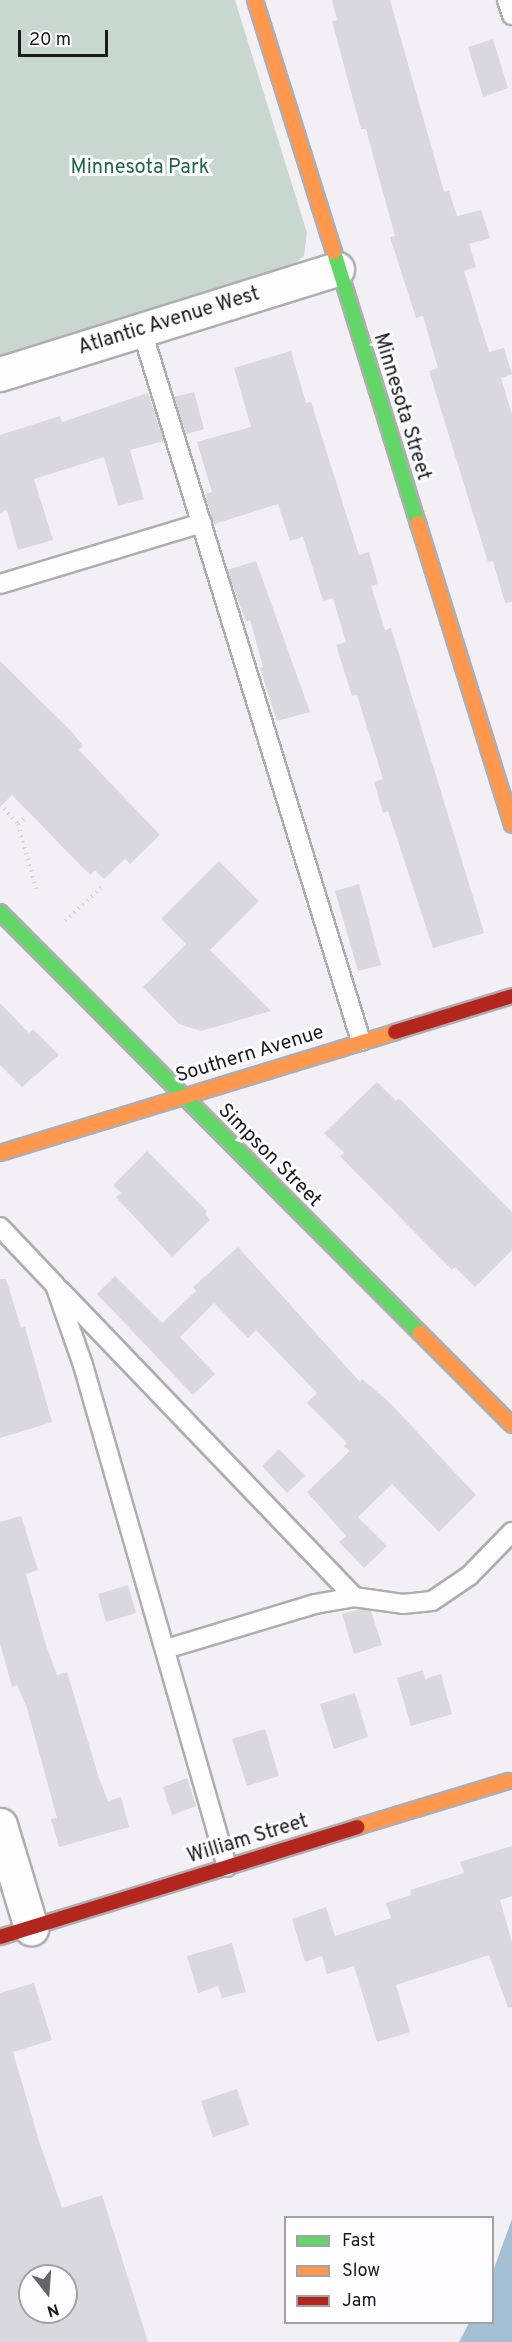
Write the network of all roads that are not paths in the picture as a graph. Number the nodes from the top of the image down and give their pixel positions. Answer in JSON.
{"nodes":[{"id":1,"x":255,"y":0,"type":"edge"},
{"id":2,"x":507,"y":0,"type":"edge"},
{"id":3,"x":512,"y":15,"type":"edge"},
{"id":4,"x":337,"y":269,"type":"junction"},
{"id":5,"x":142,"y":331,"type":"junction"},
{"id":6,"x":0,"y":374,"type":"edge"},
{"id":7,"x":202,"y":523,"type":"junction"},
{"id":8,"x":0,"y":584,"type":"edge"},
{"id":9,"x":512,"y":825,"type":"edge"},
{"id":10,"x":0,"y":912,"type":"edge"},
{"id":11,"x":512,"y":996,"type":"edge"},
{"id":12,"x":361,"y":1041,"type":"junction"},
{"id":13,"x":183,"y":1097,"type":"junction"},
{"id":14,"x":0,"y":1153,"type":"edge"},
{"id":15,"x":0,"y":1227,"type":"edge"},
{"id":16,"x":55,"y":1285,"type":"junction"},
{"id":17,"x":512,"y":1425,"type":"edge"},
{"id":18,"x":512,"y":1532,"type":"edge"},
{"id":19,"x":354,"y":1597,"type":"junction"},
{"id":20,"x":166,"y":1649,"type":"junction"},
{"id":21,"x":508,"y":1780,"type":"dead end"},
{"id":22,"x":0,"y":1825,"type":"edge"},
{"id":23,"x":227,"y":1867,"type":"junction"},
{"id":24,"x":31,"y":1928,"type":"junction"},
{"id":25,"x":0,"y":1937,"type":"edge"}],
"edges":[{"from":1,"to":4,"type":"street","name":"Minnesota Street"},
{"from":2,"to":3,"type":"lane"},
{"from":4,"to":5,"type":"street","name":"Atlantic Avenue West"},
{"from":4,"to":9,"type":"street","name":"Minnesota Street"},
{"from":5,"to":6,"type":"street","name":"Atlantic Avenue West"},
{"from":5,"to":7,"type":"lane"},
{"from":7,"to":8,"type":"lane"},
{"from":7,"to":12,"type":"lane"},
{"from":10,"to":13,"type":"street","name":"Simpson Street"},
{"from":11,"to":12,"type":"street","name":"Southern Avenue"},
{"from":12,"to":13,"type":"street","name":"Southern Avenue"},
{"from":13,"to":14,"type":"street","name":"Southern Avenue"},
{"from":13,"to":17,"type":"street","name":"Simpson Street"},
{"from":15,"to":16,"type":"lane"},
{"from":16,"to":19,"type":"lane"},
{"from":16,"to":20,"type":"lane"},
{"from":18,"to":19,"type":"lane"},
{"from":19,"to":20,"type":"lane"},
{"from":20,"to":23,"type":"lane"},
{"from":21,"to":23,"type":"street","name":"William Street"},
{"from":22,"to":24,"type":"street"},
{"from":23,"to":24,"type":"street","name":"William Street"},
{"from":24,"to":25,"type":"street","name":"William Street"}]}
